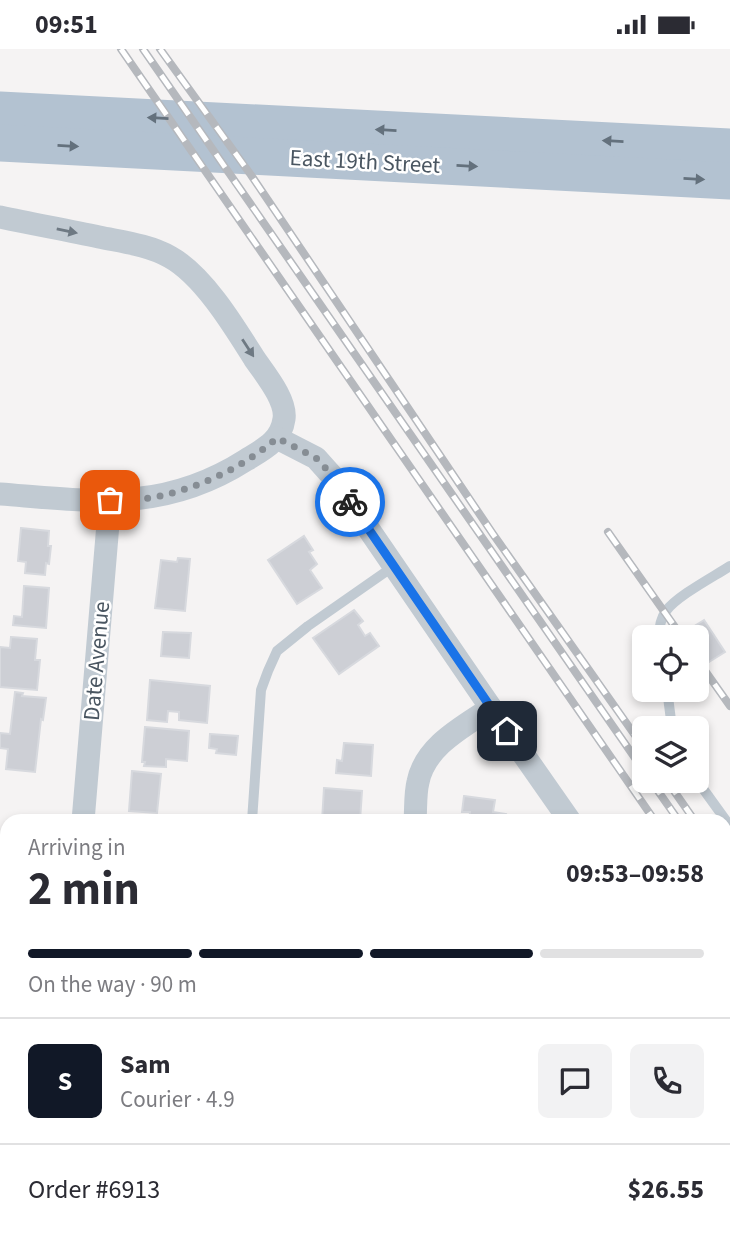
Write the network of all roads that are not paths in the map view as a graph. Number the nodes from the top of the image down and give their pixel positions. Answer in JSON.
{"nodes":[{"id":1,"x":0,"y":110,"type":"edge"},
{"id":2,"x":0,"y":142,"type":"edge"},
{"id":3,"x":730,"y":147,"type":"edge"},
{"id":4,"x":730,"y":181,"type":"edge"},
{"id":5,"x":0,"y":217,"type":"edge"},
{"id":6,"x":277,"y":438,"type":"junction"},
{"id":7,"x":0,"y":493,"type":"edge"},
{"id":8,"x":110,"y":500,"type":"junction"},
{"id":9,"x":394,"y":566,"type":"junction"},
{"id":10,"x":730,"y":566,"type":"edge"},
{"id":11,"x":661,"y":625,"type":"edge"},
{"id":12,"x":491,"y":708,"type":"junction"},
{"id":13,"x":706,"y":793,"type":"edge"},
{"id":14,"x":84,"y":814,"type":"edge"},
{"id":15,"x":252,"y":814,"type":"edge"},
{"id":16,"x":416,"y":814,"type":"edge"},
{"id":17,"x":565,"y":814,"type":"edge"},
{"id":18,"x":721,"y":814,"type":"edge"}],
"edges":[{"from":3,"to":1,"type":"main road","name":"East 19th Street","one_way":true},
{"from":2,"to":4,"type":"main road","name":"East 19th Street","one_way":true},
{"from":5,"to":6,"type":"street","one_way":true},
{"from":6,"to":8,"type":"street"},
{"from":6,"to":9,"type":"street"},
{"from":7,"to":8,"type":"street"},
{"from":8,"to":14,"type":"street","name":"Date Avenue"},
{"from":9,"to":12,"type":"street"},
{"from":9,"to":15,"type":"lane"},
{"from":10,"to":11,"type":"lane"},
{"from":12,"to":16,"type":"street"},
{"from":12,"to":17,"type":"street"},
{"from":13,"to":18,"type":"lane"}]}
